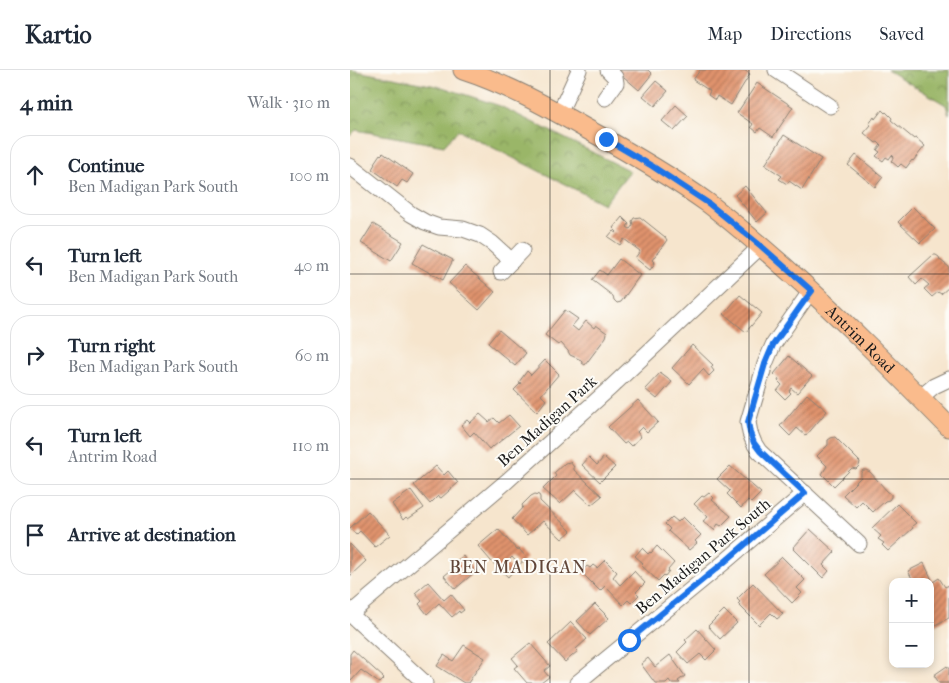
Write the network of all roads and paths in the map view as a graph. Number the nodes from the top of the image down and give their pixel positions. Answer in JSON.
{"nodes":[{"id":1,"x":463,"y":70,"type":"edge"},
{"id":2,"x":579,"y":70,"type":"edge"},
{"id":3,"x":608,"y":70,"type":"edge"},
{"id":4,"x":776,"y":70,"type":"edge"},
{"id":5,"x":605,"y":98,"type":"dead end"},
{"id":6,"x":830,"y":106,"type":"dead end"},
{"id":7,"x":560,"y":114,"type":"junction"},
{"id":8,"x":350,"y":166,"type":"edge"},
{"id":9,"x":761,"y":246,"type":"junction"},
{"id":10,"x":501,"y":272,"type":"dead end"},
{"id":11,"x":812,"y":291,"type":"junction"},
{"id":12,"x":949,"y":379,"type":"edge"},
{"id":13,"x":920,"y":398,"type":"junction"},
{"id":14,"x":949,"y":427,"type":"edge"},
{"id":15,"x":805,"y":493,"type":"junction"},
{"id":16,"x":859,"y":544,"type":"dead end"},
{"id":17,"x":350,"y":614,"type":"edge"},
{"id":18,"x":425,"y":683,"type":"edge"},
{"id":19,"x":576,"y":683,"type":"edge"}],
"edges":[{"from":1,"to":7,"type":"main road","name":"Antrim Road"},
{"from":2,"to":7,"type":"street"},
{"from":3,"to":5,"type":"street"},
{"from":4,"to":6,"type":"street"},
{"from":7,"to":9,"type":"main road","name":"Antrim Road"},
{"from":8,"to":10,"type":"street"},
{"from":9,"to":11,"type":"main road","name":"Antrim Road"},
{"from":9,"to":17,"type":"street","name":"Ben Madigan Park"},
{"from":11,"to":13,"type":"main road","name":"Antrim Road"},
{"from":11,"to":15,"type":"street"},
{"from":12,"to":13,"type":"street"},
{"from":13,"to":14,"type":"main road","name":"Antrim Road"},
{"from":15,"to":16,"type":"street"},
{"from":15,"to":19,"type":"street","name":"Ben Madigan Park South"},
{"from":17,"to":18,"type":"street"}]}
